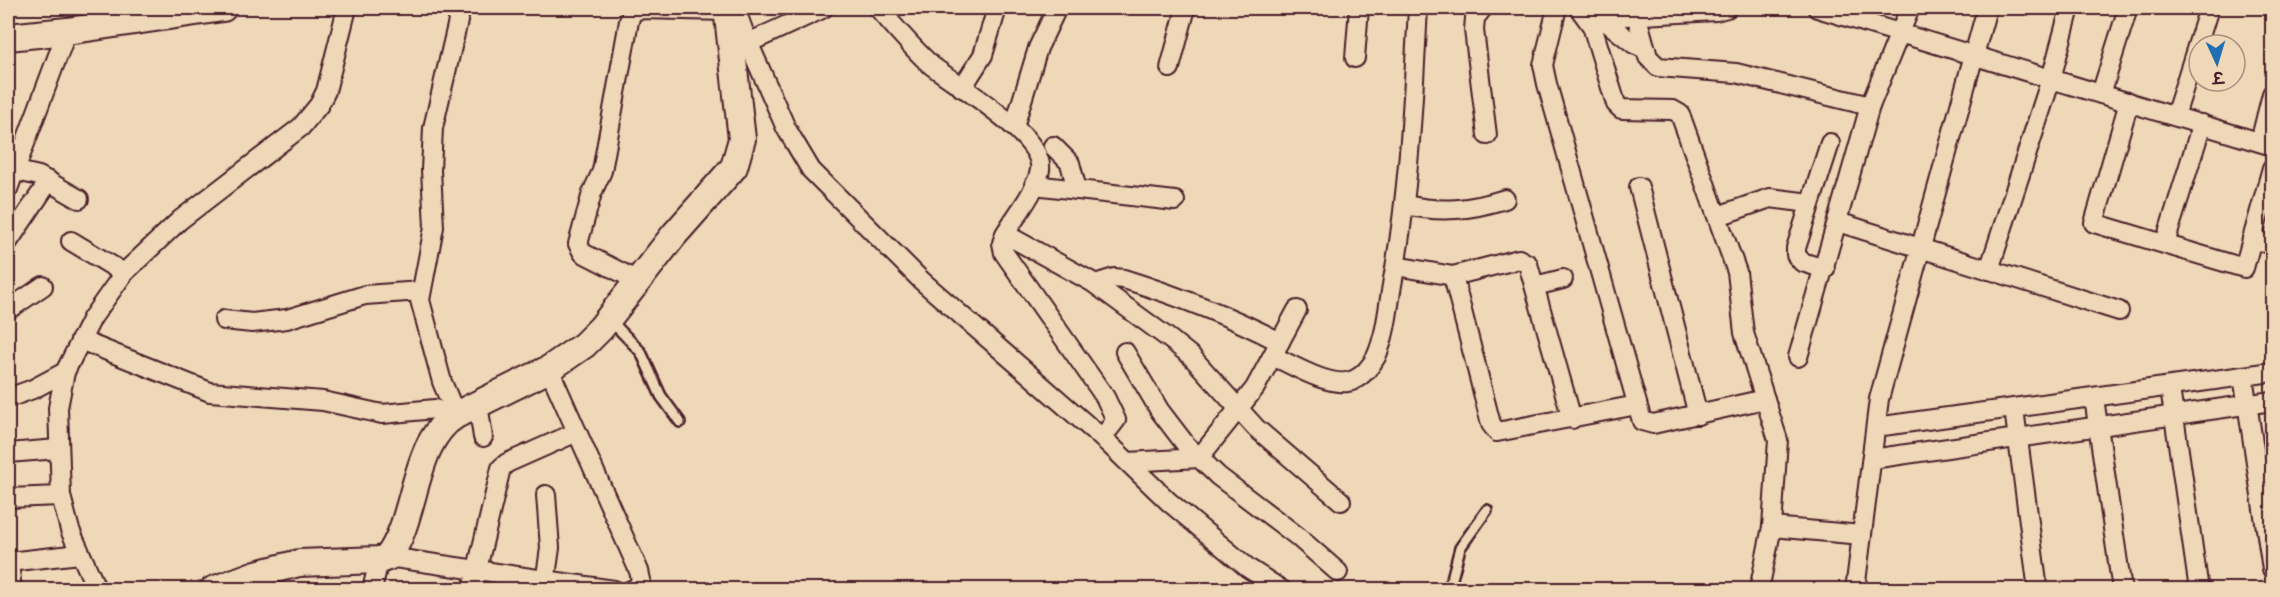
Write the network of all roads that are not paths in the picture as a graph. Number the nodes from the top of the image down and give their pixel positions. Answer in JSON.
{"nodes":[{"id":1,"x":224,"y":8,"type":"edge"},
{"id":2,"x":347,"y":8,"type":"edge"},
{"id":3,"x":461,"y":8,"type":"edge"},
{"id":4,"x":824,"y":8,"type":"edge"},
{"id":5,"x":878,"y":8,"type":"edge"},
{"id":6,"x":997,"y":8,"type":"edge"},
{"id":7,"x":1057,"y":8,"type":"edge"},
{"id":8,"x":1186,"y":8,"type":"edge"},
{"id":9,"x":1359,"y":8,"type":"edge"},
{"id":10,"x":1418,"y":8,"type":"edge"},
{"id":11,"x":1483,"y":8,"type":"edge"},
{"id":12,"x":1557,"y":8,"type":"edge"},
{"id":13,"x":1564,"y":8,"type":"edge"},
{"id":14,"x":1727,"y":8,"type":"edge"},
{"id":15,"x":1817,"y":8,"type":"edge"},
{"id":16,"x":1910,"y":8,"type":"edge"},
{"id":17,"x":1987,"y":8,"type":"edge"},
{"id":18,"x":2070,"y":8,"type":"edge"},
{"id":19,"x":2128,"y":8,"type":"edge"},
{"id":20,"x":2209,"y":8,"type":"edge"},
{"id":21,"x":730,"y":9,"type":"edge"},
{"id":22,"x":1686,"y":10,"type":"edge"},
{"id":23,"x":1588,"y":14,"type":"edge"},
{"id":24,"x":1636,"y":14,"type":"junction"},
{"id":25,"x":67,"y":31,"type":"junction"},
{"id":26,"x":1898,"y":31,"type":"junction"},
{"id":27,"x":8,"y":37,"type":"edge"},
{"id":28,"x":748,"y":44,"type":"junction"},
{"id":29,"x":1646,"y":49,"type":"junction"},
{"id":30,"x":1973,"y":55,"type":"junction"},
{"id":31,"x":1355,"y":58,"type":"dead end"},
{"id":32,"x":1170,"y":68,"type":"dead end"},
{"id":33,"x":2051,"y":79,"type":"junction"},
{"id":34,"x":962,"y":88,"type":"junction"},
{"id":35,"x":2101,"y":94,"type":"junction"},
{"id":36,"x":2272,"y":94,"type":"edge"},
{"id":37,"x":2129,"y":102,"type":"junction"},
{"id":38,"x":1870,"y":106,"type":"junction"},
{"id":39,"x":2175,"y":116,"type":"junction"},
{"id":40,"x":2202,"y":124,"type":"junction"},
{"id":41,"x":1014,"y":127,"type":"junction"},
{"id":42,"x":1487,"y":135,"type":"dead end"},
{"id":43,"x":1830,"y":143,"type":"dead end"},
{"id":44,"x":2266,"y":144,"type":"edge"},
{"id":45,"x":1053,"y":146,"type":"dead end"},
{"id":46,"x":2272,"y":168,"type":"edge"},
{"id":47,"x":17,"y":171,"type":"junction"},
{"id":48,"x":49,"y":181,"type":"junction"},
{"id":49,"x":1034,"y":185,"type":"junction"},
{"id":50,"x":1639,"y":187,"type":"dead end"},
{"id":51,"x":8,"y":189,"type":"edge"},
{"id":52,"x":1077,"y":190,"type":"junction"},
{"id":53,"x":79,"y":199,"type":"dead end"},
{"id":54,"x":1505,"y":199,"type":"dead end"},
{"id":55,"x":1175,"y":201,"type":"dead end"},
{"id":56,"x":1810,"y":203,"type":"junction"},
{"id":57,"x":1406,"y":206,"type":"junction"},
{"id":58,"x":1718,"y":216,"type":"junction"},
{"id":59,"x":1838,"y":222,"type":"junction"},
{"id":60,"x":1005,"y":234,"type":"junction"},
{"id":61,"x":2252,"y":239,"type":"junction"},
{"id":62,"x":71,"y":240,"type":"dead end"},
{"id":63,"x":8,"y":242,"type":"edge"},
{"id":64,"x":2165,"y":243,"type":"junction"},
{"id":65,"x":2272,"y":245,"type":"edge"},
{"id":66,"x":1922,"y":248,"type":"junction"},
{"id":67,"x":1396,"y":266,"type":"junction"},
{"id":68,"x":1825,"y":269,"type":"junction"},
{"id":69,"x":1989,"y":270,"type":"junction"},
{"id":70,"x":124,"y":273,"type":"junction"},
{"id":71,"x":1453,"y":276,"type":"junction"},
{"id":72,"x":1563,"y":279,"type":"dead end"},
{"id":73,"x":638,"y":281,"type":"junction"},
{"id":74,"x":1095,"y":284,"type":"junction"},
{"id":75,"x":43,"y":286,"type":"dead end"},
{"id":76,"x":1535,"y":286,"type":"junction"},
{"id":77,"x":421,"y":291,"type":"junction"},
{"id":78,"x":1297,"y":309,"type":"dead end"},
{"id":79,"x":8,"y":310,"type":"edge"},
{"id":80,"x":2119,"y":311,"type":"dead end"},
{"id":81,"x":608,"y":318,"type":"junction"},
{"id":82,"x":224,"y":320,"type":"dead end"},
{"id":83,"x":80,"y":340,"type":"junction"},
{"id":84,"x":1276,"y":349,"type":"junction"},
{"id":85,"x":1125,"y":352,"type":"dead end"},
{"id":86,"x":1798,"y":357,"type":"dead end"},
{"id":87,"x":549,"y":369,"type":"junction"},
{"id":88,"x":65,"y":372,"type":"junction"},
{"id":89,"x":2272,"y":372,"type":"edge"},
{"id":90,"x":2243,"y":376,"type":"junction"},
{"id":91,"x":2170,"y":388,"type":"junction"},
{"id":92,"x":8,"y":398,"type":"edge"},
{"id":93,"x":2094,"y":398,"type":"junction"},
{"id":94,"x":1765,"y":399,"type":"junction"},
{"id":95,"x":2272,"y":401,"type":"edge"},
{"id":96,"x":1637,"y":405,"type":"junction"},
{"id":97,"x":2247,"y":405,"type":"junction"},
{"id":98,"x":2014,"y":409,"type":"junction"},
{"id":99,"x":1239,"y":411,"type":"junction"},
{"id":100,"x":461,"y":412,"type":"junction"},
{"id":101,"x":1698,"y":415,"type":"junction"},
{"id":102,"x":2173,"y":416,"type":"junction"},
{"id":103,"x":1572,"y":419,"type":"junction"},
{"id":104,"x":680,"y":422,"type":"dead end"},
{"id":105,"x":1876,"y":427,"type":"junction"},
{"id":106,"x":2098,"y":427,"type":"junction"},
{"id":107,"x":577,"y":432,"type":"junction"},
{"id":108,"x":483,"y":437,"type":"dead end"},
{"id":109,"x":1102,"y":438,"type":"junction"},
{"id":110,"x":2016,"y":438,"type":"junction"},
{"id":111,"x":58,"y":449,"type":"junction"},
{"id":112,"x":8,"y":453,"type":"edge"},
{"id":113,"x":1199,"y":458,"type":"junction"},
{"id":114,"x":1872,"y":459,"type":"junction"},
{"id":115,"x":1128,"y":462,"type":"junction"},
{"id":116,"x":546,"y":495,"type":"dead end"},
{"id":117,"x":61,"y":496,"type":"junction"},
{"id":118,"x":8,"y":498,"type":"edge"},
{"id":119,"x":1341,"y":501,"type":"dead end"},
{"id":120,"x":1487,"y":510,"type":"dead end"},
{"id":121,"x":1772,"y":527,"type":"junction"},
{"id":122,"x":1862,"y":535,"type":"junction"},
{"id":123,"x":80,"y":554,"type":"junction"},
{"id":124,"x":384,"y":559,"type":"junction"},
{"id":125,"x":8,"y":562,"type":"edge"},
{"id":126,"x":476,"y":568,"type":"junction"},
{"id":127,"x":2272,"y":569,"type":"edge"},
{"id":128,"x":1338,"y":572,"type":"dead end"},
{"id":129,"x":545,"y":585,"type":"edge"},
{"id":130,"x":636,"y":589,"type":"edge"},
{"id":131,"x":12,"y":590,"type":"edge"},
{"id":132,"x":97,"y":590,"type":"edge"},
{"id":133,"x":213,"y":590,"type":"edge"},
{"id":134,"x":372,"y":590,"type":"edge"},
{"id":135,"x":472,"y":590,"type":"edge"},
{"id":136,"x":614,"y":590,"type":"edge"},
{"id":137,"x":1282,"y":590,"type":"edge"},
{"id":138,"x":1449,"y":590,"type":"edge"},
{"id":139,"x":1759,"y":590,"type":"edge"},
{"id":140,"x":1856,"y":590,"type":"edge"},
{"id":141,"x":2038,"y":590,"type":"edge"},
{"id":142,"x":2122,"y":590,"type":"edge"},
{"id":143,"x":2199,"y":590,"type":"edge"}],
"edges":[{"from":1,"to":25,"type":"street"},
{"from":2,"to":70,"type":"street"},
{"from":3,"to":77,"type":"street"},
{"from":4,"to":28,"type":"street"},
{"from":5,"to":34,"type":"street"},
{"from":6,"to":34,"type":"street"},
{"from":7,"to":41,"type":"street"},
{"from":8,"to":32,"type":"street"},
{"from":9,"to":31,"type":"street"},
{"from":10,"to":57,"type":"street"},
{"from":11,"to":42,"type":"street"},
{"from":12,"to":96,"type":"street"},
{"from":13,"to":23,"type":"street"},
{"from":14,"to":22,"type":"street"},
{"from":15,"to":26,"type":"street"},
{"from":16,"to":26,"type":"street"},
{"from":17,"to":30,"type":"street"},
{"from":18,"to":33,"type":"street"},
{"from":19,"to":35,"type":"street"},
{"from":20,"to":39,"type":"street"},
{"from":21,"to":28,"type":"street"},
{"from":21,"to":73,"type":"street"},
{"from":21,"to":73,"type":"street"},
{"from":22,"to":24,"type":"street"},
{"from":23,"to":24,"type":"street"},
{"from":23,"to":29,"type":"street"},
{"from":23,"to":58,"type":"street"},
{"from":24,"to":29,"type":"street"},
{"from":25,"to":27,"type":"street"},
{"from":25,"to":47,"type":"street"},
{"from":26,"to":30,"type":"street"},
{"from":26,"to":38,"type":"street"},
{"from":28,"to":109,"type":"street"},
{"from":29,"to":38,"type":"street"},
{"from":30,"to":33,"type":"street"},
{"from":30,"to":66,"type":"street"},
{"from":33,"to":35,"type":"street"},
{"from":33,"to":69,"type":"street"},
{"from":34,"to":41,"type":"street"},
{"from":35,"to":37,"type":"street"},
{"from":36,"to":44,"type":"street"},
{"from":37,"to":39,"type":"street"},
{"from":37,"to":64,"type":"street"},
{"from":38,"to":59,"type":"street"},
{"from":39,"to":40,"type":"street"},
{"from":40,"to":44,"type":"street"},
{"from":40,"to":64,"type":"street"},
{"from":41,"to":49,"type":"street"},
{"from":43,"to":56,"type":"street"},
{"from":45,"to":52,"type":"street"},
{"from":46,"to":61,"type":"street"},
{"from":47,"to":48,"type":"street"},
{"from":47,"to":51,"type":"street"},
{"from":48,"to":53,"type":"street"},
{"from":48,"to":63,"type":"street"},
{"from":49,"to":52,"type":"street"},
{"from":49,"to":60,"type":"street"},
{"from":50,"to":101,"type":"street"},
{"from":52,"to":55,"type":"street"},
{"from":54,"to":57,"type":"street"},
{"from":56,"to":58,"type":"street"},
{"from":56,"to":68,"type":"street"},
{"from":57,"to":67,"type":"street"},
{"from":58,"to":94,"type":"street"},
{"from":59,"to":66,"type":"street"},
{"from":59,"to":68,"type":"street"},
{"from":60,"to":74,"type":"street"},
{"from":60,"to":109,"type":"street"},
{"from":61,"to":64,"type":"street"},
{"from":61,"to":65,"type":"street"},
{"from":62,"to":70,"type":"street"},
{"from":66,"to":69,"type":"street"},
{"from":66,"to":105,"type":"street"},
{"from":67,"to":71,"type":"street"},
{"from":67,"to":84,"type":"street"},
{"from":68,"to":86,"type":"street"},
{"from":69,"to":80,"type":"street"},
{"from":70,"to":83,"type":"street"},
{"from":71,"to":76,"type":"street"},
{"from":71,"to":103,"type":"street"},
{"from":72,"to":76,"type":"street"},
{"from":73,"to":81,"type":"street"},
{"from":74,"to":84,"type":"street"},
{"from":74,"to":99,"type":"street"},
{"from":75,"to":79,"type":"street"},
{"from":76,"to":103,"type":"street"},
{"from":77,"to":82,"type":"street"},
{"from":77,"to":100,"type":"street"},
{"from":78,"to":84,"type":"street"},
{"from":81,"to":87,"type":"street"},
{"from":81,"to":104,"type":"lane"},
{"from":83,"to":88,"type":"street"},
{"from":83,"to":100,"type":"street"},
{"from":84,"to":99,"type":"street"},
{"from":85,"to":113,"type":"street"},
{"from":87,"to":100,"type":"street"},
{"from":87,"to":107,"type":"street"},
{"from":88,"to":92,"type":"street"},
{"from":88,"to":111,"type":"street"},
{"from":89,"to":90,"type":"street"},
{"from":90,"to":91,"type":"street"},
{"from":90,"to":97,"type":"street"},
{"from":91,"to":93,"type":"street"},
{"from":91,"to":102,"type":"street"},
{"from":93,"to":98,"type":"street"},
{"from":93,"to":106,"type":"street"},
{"from":94,"to":101,"type":"street"},
{"from":94,"to":121,"type":"street"},
{"from":95,"to":97,"type":"street"},
{"from":96,"to":101,"type":"street"},
{"from":96,"to":103,"type":"street"},
{"from":97,"to":102,"type":"street"},
{"from":97,"to":127,"type":"street"},
{"from":98,"to":105,"type":"street"},
{"from":98,"to":110,"type":"street"},
{"from":99,"to":113,"type":"street"},
{"from":99,"to":119,"type":"street"},
{"from":100,"to":108,"type":"street"},
{"from":100,"to":124,"type":"street"},
{"from":102,"to":106,"type":"street"},
{"from":102,"to":143,"type":"street"},
{"from":105,"to":114,"type":"street"},
{"from":106,"to":110,"type":"street"},
{"from":106,"to":142,"type":"street"},
{"from":107,"to":126,"type":"street"},
{"from":107,"to":130,"type":"street"},
{"from":109,"to":115,"type":"street"},
{"from":110,"to":114,"type":"street"},
{"from":110,"to":141,"type":"street"},
{"from":111,"to":112,"type":"street"},
{"from":111,"to":117,"type":"street"},
{"from":113,"to":115,"type":"street"},
{"from":113,"to":128,"type":"street"},
{"from":114,"to":122,"type":"street"},
{"from":115,"to":137,"type":"street"},
{"from":116,"to":129,"type":"street"},
{"from":117,"to":118,"type":"street"},
{"from":117,"to":123,"type":"street"},
{"from":120,"to":138,"type":"lane"},
{"from":121,"to":122,"type":"street"},
{"from":121,"to":139,"type":"street"},
{"from":122,"to":140,"type":"street"},
{"from":123,"to":125,"type":"street"},
{"from":123,"to":132,"type":"street"},
{"from":124,"to":126,"type":"street"},
{"from":124,"to":133,"type":"street"},
{"from":124,"to":134,"type":"street"},
{"from":125,"to":131,"type":"street"},
{"from":126,"to":129,"type":"street"},
{"from":126,"to":135,"type":"street"},
{"from":129,"to":136,"type":"street"}]}
